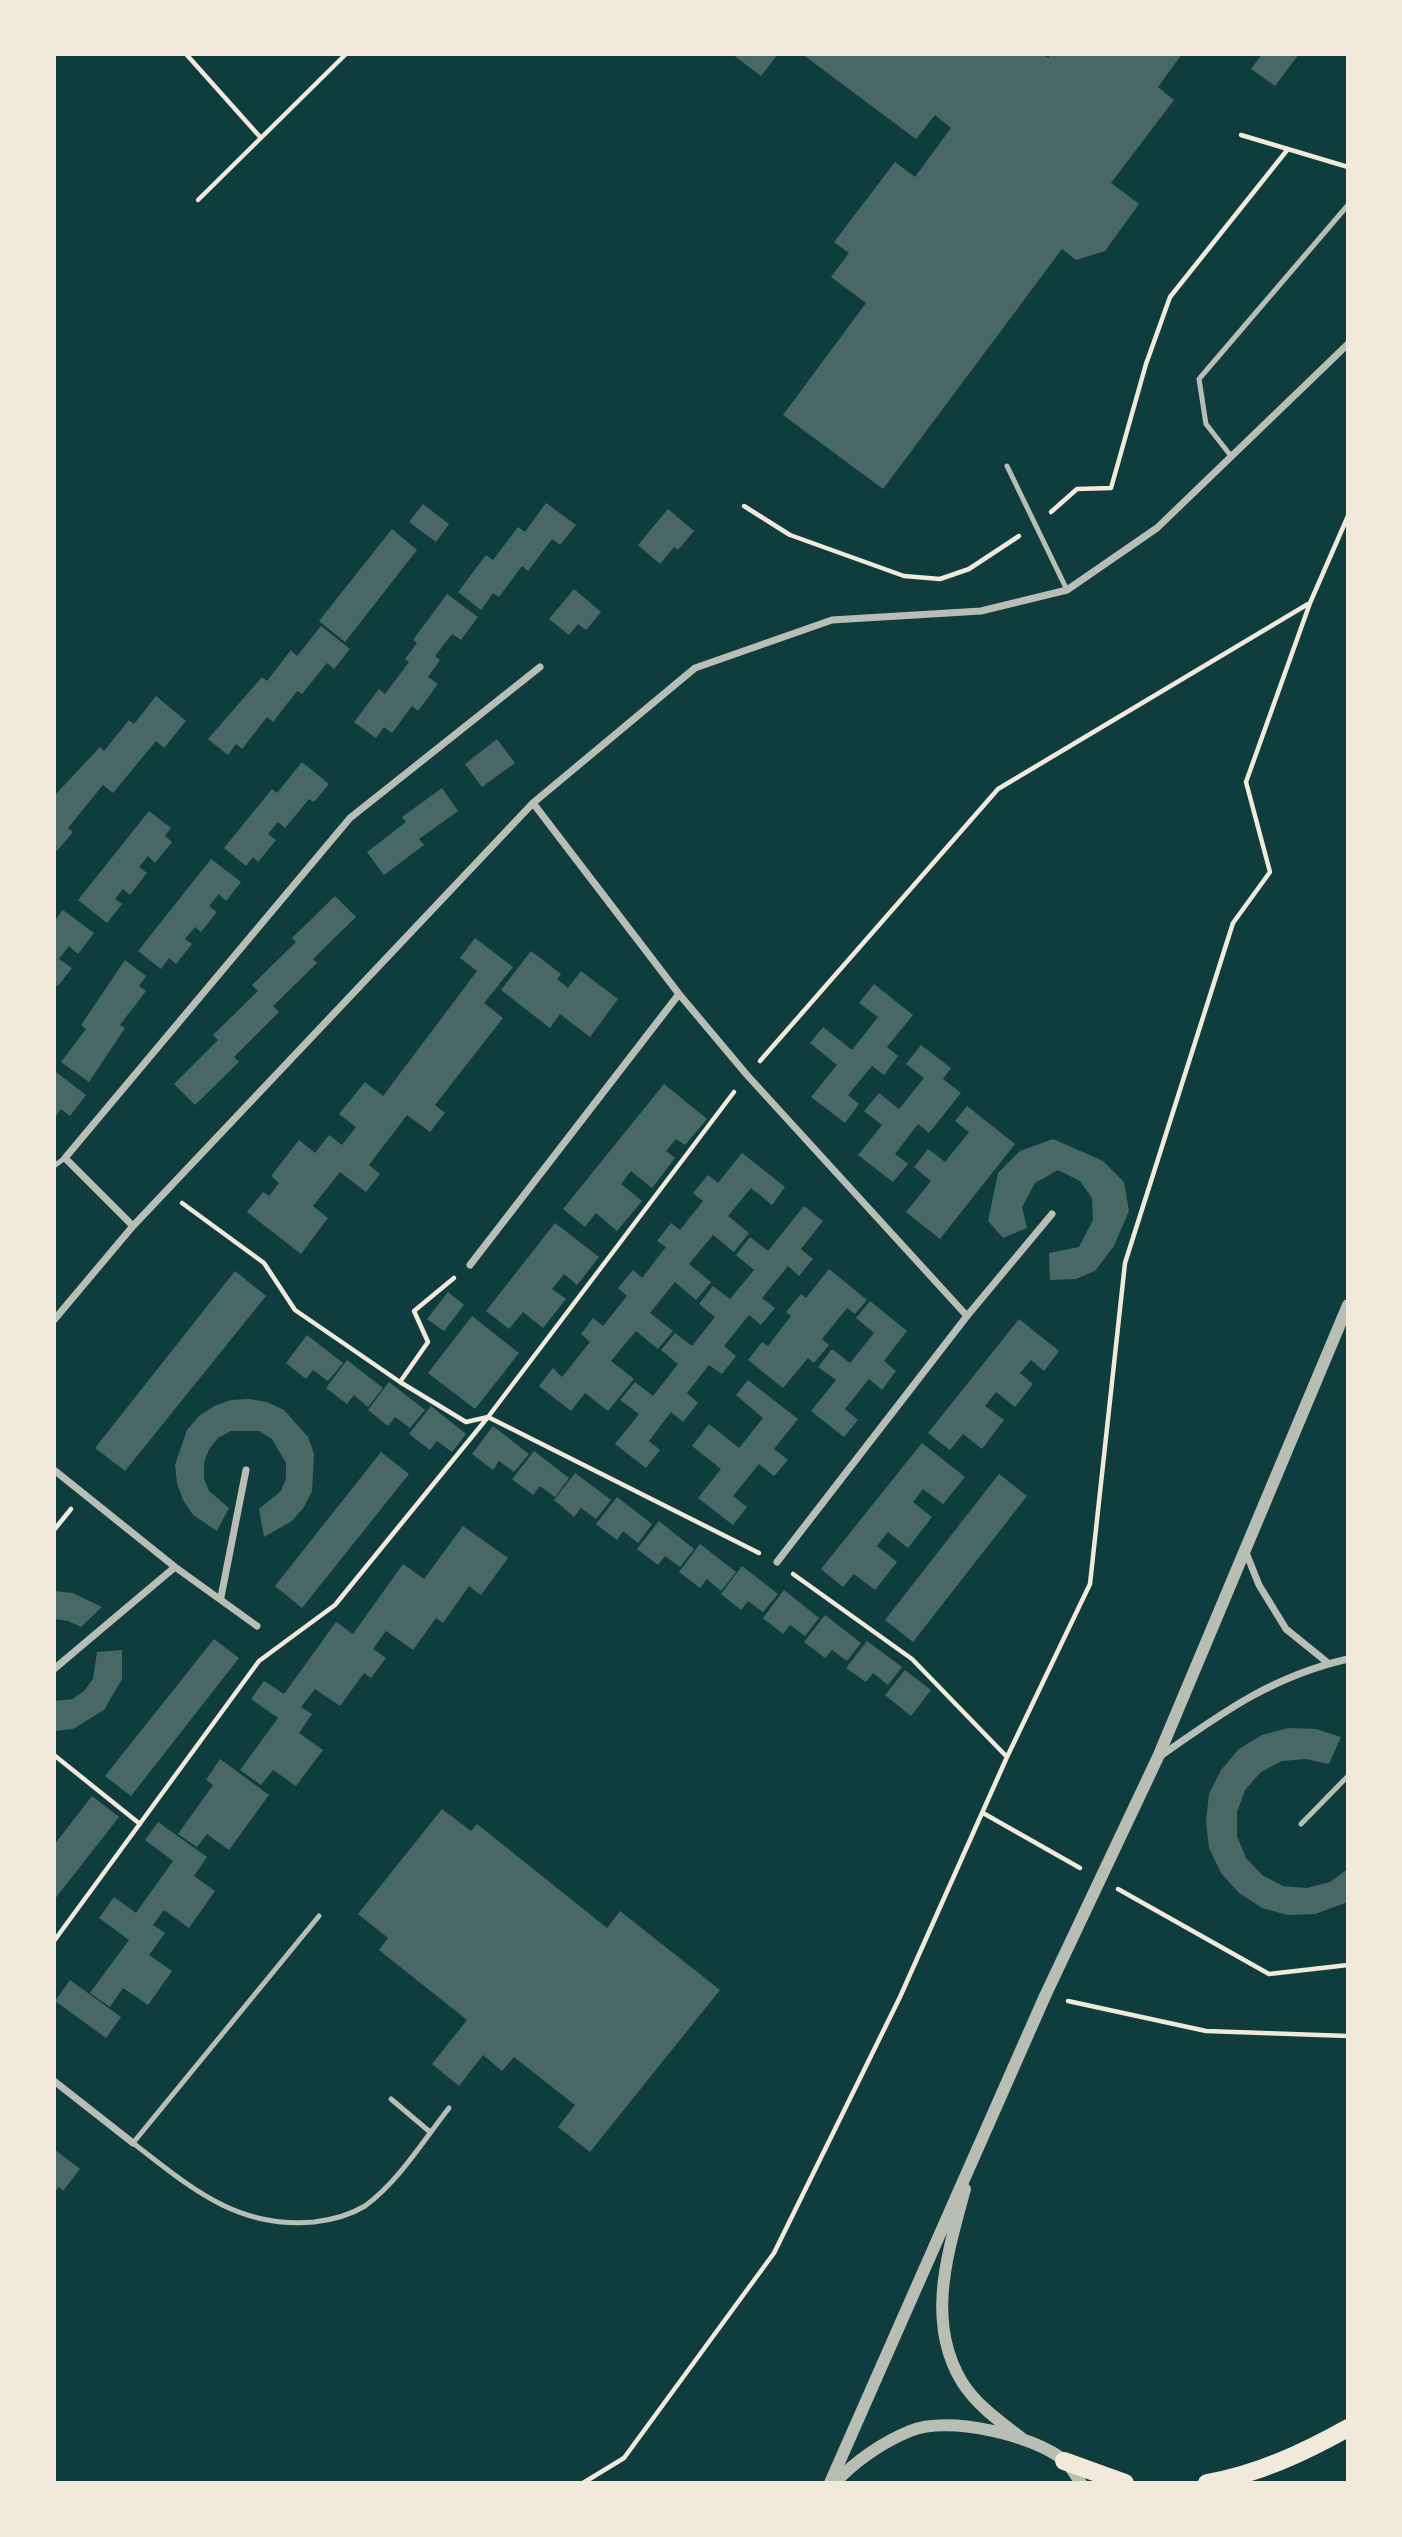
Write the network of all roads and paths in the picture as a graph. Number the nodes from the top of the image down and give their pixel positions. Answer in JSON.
{"nodes":[{"id":1,"x":186,"y":54,"type":"edge"},
{"id":2,"x":346,"y":54,"type":"edge"},
{"id":3,"x":1241,"y":135,"type":"dead end"},
{"id":4,"x":261,"y":138,"type":"junction"},
{"id":5,"x":1288,"y":149,"type":"junction"},
{"id":6,"x":1348,"y":167,"type":"edge"},
{"id":7,"x":198,"y":200,"type":"dead end"},
{"id":8,"x":1348,"y":205,"type":"edge"},
{"id":9,"x":1348,"y":344,"type":"edge"},
{"id":10,"x":1231,"y":456,"type":"junction"},
{"id":11,"x":1007,"y":466,"type":"dead end"},
{"id":12,"x":744,"y":506,"type":"dead end"},
{"id":13,"x":1348,"y":516,"type":"edge"},
{"id":14,"x":1034,"y":526,"type":"junction"},
{"id":15,"x":1067,"y":590,"type":"junction"},
{"id":16,"x":1310,"y":603,"type":"junction"},
{"id":17,"x":540,"y":667,"type":"dead end"},
{"id":18,"x":533,"y":803,"type":"junction"},
{"id":19,"x":679,"y":995,"type":"junction"},
{"id":20,"x":747,"y":1075,"type":"junction"},
{"id":21,"x":65,"y":1158,"type":"junction"},
{"id":22,"x":54,"y":1166,"type":"edge"},
{"id":23,"x":167,"y":1192,"type":"junction"},
{"id":24,"x":1052,"y":1214,"type":"dead end"},
{"id":25,"x":134,"y":1226,"type":"junction"},
{"id":26,"x":470,"y":1265,"type":"joint"},
{"id":27,"x":1348,"y":1305,"type":"edge"},
{"id":28,"x":967,"y":1316,"type":"junction"},
{"id":29,"x":54,"y":1320,"type":"edge"},
{"id":30,"x":400,"y":1382,"type":"junction"},
{"id":31,"x":488,"y":1417,"type":"junction"},
{"id":32,"x":54,"y":1469,"type":"edge"},
{"id":33,"x":246,"y":1470,"type":"dead end"},
{"id":34,"x":1245,"y":1549,"type":"junction"},
{"id":35,"x":777,"y":1562,"type":"junction"},
{"id":36,"x":176,"y":1567,"type":"junction"},
{"id":37,"x":221,"y":1597,"type":"junction"},
{"id":38,"x":257,"y":1626,"type":"dead end"},
{"id":39,"x":1348,"y":1659,"type":"edge"},
{"id":40,"x":1328,"y":1663,"type":"junction"},
{"id":41,"x":54,"y":1669,"type":"edge"},
{"id":42,"x":54,"y":1755,"type":"edge"},
{"id":43,"x":1007,"y":1757,"type":"junction"},
{"id":44,"x":1158,"y":1757,"type":"junction"},
{"id":45,"x":1348,"y":1776,"type":"edge"},
{"id":46,"x":983,"y":1813,"type":"junction"},
{"id":47,"x":140,"y":1824,"type":"junction"},
{"id":48,"x":1301,"y":1825,"type":"dead end"},
{"id":49,"x":1090,"y":1874,"type":"dead end"},
{"id":50,"x":1114,"y":1887,"type":"dead end"},
{"id":51,"x":319,"y":1916,"type":"dead end"},
{"id":52,"x":54,"y":1941,"type":"edge"},
{"id":53,"x":1348,"y":1965,"type":"edge"},
{"id":54,"x":1045,"y":1996,"type":"junction"},
{"id":55,"x":1348,"y":2036,"type":"edge"},
{"id":56,"x":54,"y":2081,"type":"edge"},
{"id":57,"x":391,"y":2099,"type":"dead end"},
{"id":58,"x":449,"y":2108,"type":"dead end"},
{"id":59,"x":430,"y":2133,"type":"junction"},
{"id":60,"x":133,"y":2143,"type":"junction"},
{"id":61,"x":976,"y":2149,"type":"junction"},
{"id":62,"x":1348,"y":2428,"type":"edge"},
{"id":63,"x":1024,"y":2440,"type":"junction"},
{"id":64,"x":1064,"y":2461,"type":"junction"},
{"id":65,"x":583,"y":2483,"type":"edge"},
{"id":66,"x":830,"y":2483,"type":"edge"},
{"id":67,"x":835,"y":2483,"type":"edge"},
{"id":68,"x":1081,"y":2483,"type":"edge"},
{"id":69,"x":1125,"y":2483,"type":"edge"},
{"id":70,"x":1207,"y":2483,"type":"edge"}],
"edges":[{"from":1,"to":4,"type":"path"},
{"from":2,"to":4,"type":"path"},
{"from":3,"to":5,"type":"path"},
{"from":4,"to":7,"type":"path"},
{"from":5,"to":6,"type":"path"},
{"from":5,"to":14,"type":"path"},
{"from":8,"to":10,"type":"lane"},
{"from":9,"to":10,"type":"street"},
{"from":10,"to":15,"type":"street"},
{"from":11,"to":14,"type":"lane"},
{"from":12,"to":14,"type":"path"},
{"from":13,"to":16,"type":"path"},
{"from":14,"to":15,"type":"lane"},
{"from":15,"to":18,"type":"street"},
{"from":16,"to":20,"type":"path"},
{"from":16,"to":43,"type":"path"},
{"from":17,"to":21,"type":"street"},
{"from":18,"to":19,"type":"street"},
{"from":18,"to":23,"type":"street"},
{"from":19,"to":20,"type":"street"},
{"from":19,"to":26,"type":"street"},
{"from":20,"to":28,"type":"street"},
{"from":20,"to":31,"type":"path"},
{"from":21,"to":22,"type":"lane"},
{"from":21,"to":25,"type":"street"},
{"from":23,"to":25,"type":"street"},
{"from":23,"to":30,"type":"path"},
{"from":24,"to":28,"type":"street"},
{"from":25,"to":29,"type":"street"},
{"from":26,"to":30,"type":"path"},
{"from":27,"to":34,"type":"street"},
{"from":28,"to":35,"type":"street"},
{"from":30,"to":31,"type":"path"},
{"from":31,"to":35,"type":"path"},
{"from":31,"to":47,"type":"path"},
{"from":32,"to":36,"type":"street"},
{"from":33,"to":37,"type":"street"},
{"from":34,"to":40,"type":"street"},
{"from":34,"to":44,"type":"street"},
{"from":35,"to":43,"type":"path"},
{"from":36,"to":37,"type":"street"},
{"from":36,"to":41,"type":"street"},
{"from":37,"to":38,"type":"street"},
{"from":39,"to":40,"type":"street"},
{"from":40,"to":44,"type":"street"},
{"from":42,"to":47,"type":"path"},
{"from":43,"to":46,"type":"path"},
{"from":44,"to":54,"type":"street"},
{"from":45,"to":48,"type":"lane"},
{"from":46,"to":49,"type":"path"},
{"from":46,"to":65,"type":"path"},
{"from":47,"to":52,"type":"path"},
{"from":50,"to":53,"type":"path"},
{"from":51,"to":60,"type":"lane"},
{"from":54,"to":55,"type":"path"},
{"from":54,"to":61,"type":"street"},
{"from":56,"to":60,"type":"street"},
{"from":57,"to":59,"type":"lane"},
{"from":58,"to":59,"type":"lane"},
{"from":59,"to":60,"type":"lane"},
{"from":61,"to":63,"type":"street"},
{"from":61,"to":66,"type":"street"},
{"from":62,"to":70,"type":"main road"},
{"from":63,"to":64,"type":"street"},
{"from":63,"to":67,"type":"street"},
{"from":64,"to":68,"type":"street"},
{"from":64,"to":69,"type":"main road"}]}
